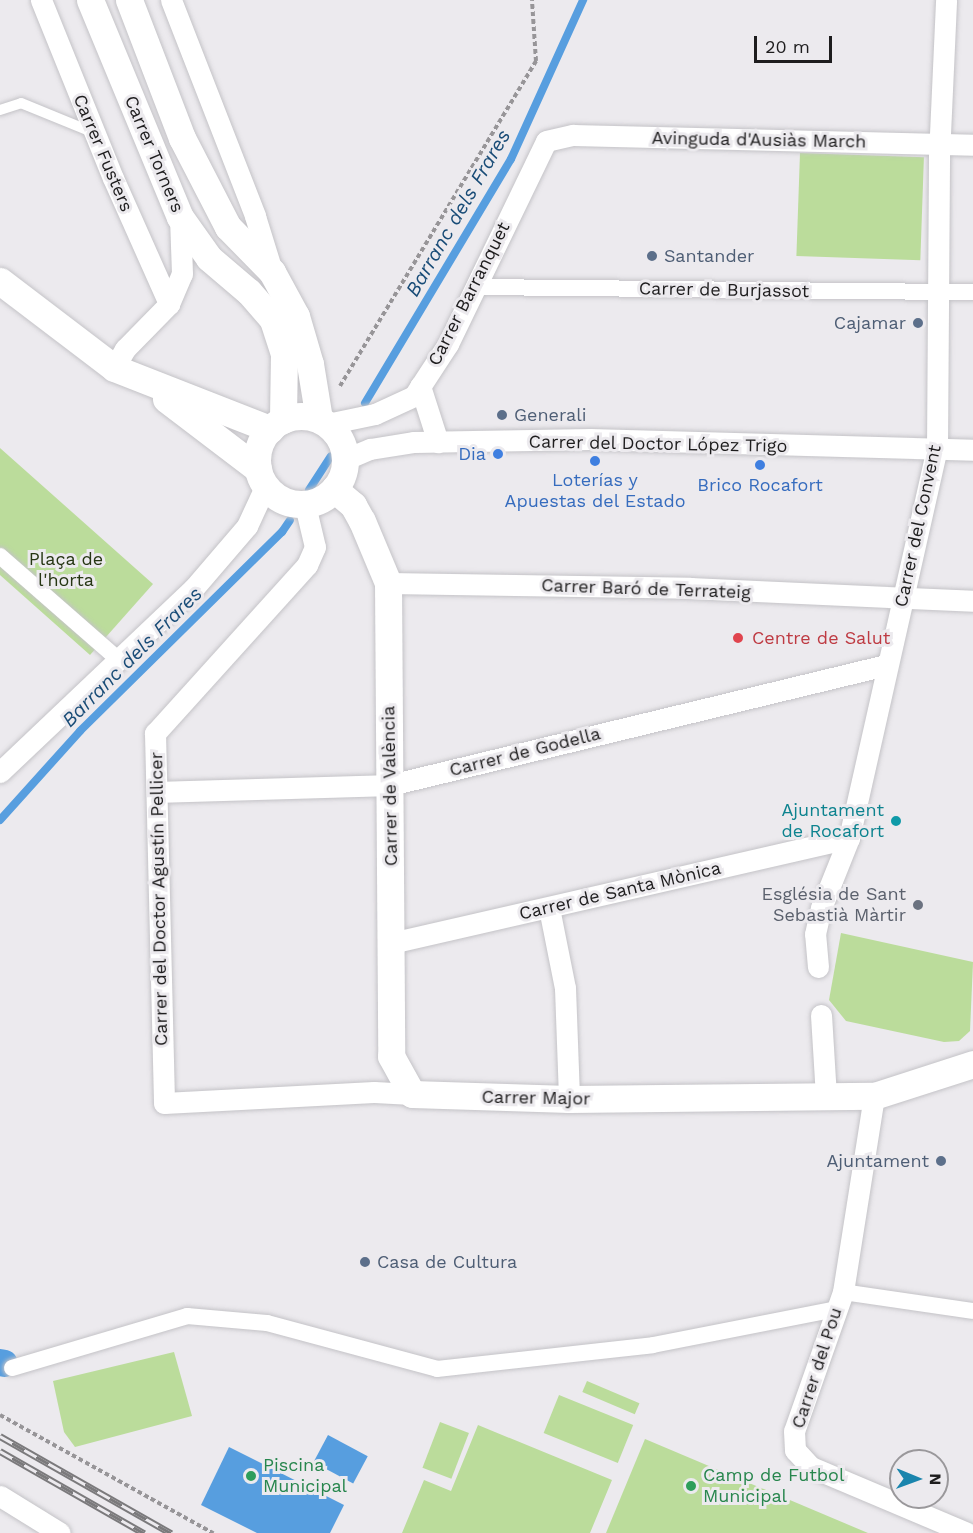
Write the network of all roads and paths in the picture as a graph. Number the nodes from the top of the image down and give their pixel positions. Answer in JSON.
{"nodes":[{"id":1,"x":41,"y":0,"type":"edge"},
{"id":2,"x":90,"y":0,"type":"edge"},
{"id":3,"x":129,"y":0,"type":"edge"},
{"id":4,"x":171,"y":0,"type":"edge"},
{"id":5,"x":532,"y":0,"type":"edge"},
{"id":6,"x":946,"y":0,"type":"edge"},
{"id":7,"x":0,"y":110,"type":"edge"},
{"id":8,"x":94,"y":132,"type":"junction"},
{"id":9,"x":546,"y":141,"type":"joint"},
{"id":10,"x":940,"y":144,"type":"junction"},
{"id":11,"x":973,"y":145,"type":"edge"},
{"id":12,"x":180,"y":217,"type":"junction"},
{"id":13,"x":272,"y":272,"type":"junction"},
{"id":14,"x":0,"y":281,"type":"edge"},
{"id":15,"x":475,"y":287,"type":"junction"},
{"id":16,"x":940,"y":291,"type":"junction"},
{"id":17,"x":973,"y":292,"type":"edge"},
{"id":18,"x":169,"y":303,"type":"junction"},
{"id":19,"x":114,"y":368,"type":"junction"},
{"id":20,"x":144,"y":382,"type":"junction"},
{"id":21,"x":420,"y":386,"type":"junction"},
{"id":22,"x":323,"y":421,"type":"junction"},
{"id":23,"x":276,"y":425,"type":"junction"},
{"id":24,"x":438,"y":442,"type":"junction"},
{"id":25,"x":937,"y":449,"type":"junction"},
{"id":26,"x":973,"y":450,"type":"edge"},
{"id":27,"x":346,"y":459,"type":"junction"},
{"id":28,"x":262,"y":478,"type":"junction"},
{"id":29,"x":334,"y":489,"type":"junction"},
{"id":30,"x":305,"y":505,"type":"junction"},
{"id":31,"x":0,"y":556,"type":"edge"},
{"id":32,"x":388,"y":583,"type":"junction"},
{"id":33,"x":904,"y":599,"type":"junction"},
{"id":34,"x":973,"y":601,"type":"edge"},
{"id":35,"x":119,"y":660,"type":"junction"},
{"id":36,"x":886,"y":665,"type":"junction"},
{"id":37,"x":0,"y":772,"type":"edge"},
{"id":38,"x":390,"y":784,"type":"junction"},
{"id":39,"x":157,"y":792,"type":"junction"},
{"id":40,"x":849,"y":838,"type":"junction"},
{"id":41,"x":549,"y":908,"type":"junction"},
{"id":42,"x":391,"y":943,"type":"junction"},
{"id":43,"x":818,"y":967,"type":"dead end"},
{"id":44,"x":821,"y":1015,"type":"dead end"},
{"id":45,"x":973,"y":1064,"type":"edge"},
{"id":46,"x":412,"y":1094,"type":"junction"},
{"id":47,"x":874,"y":1096,"type":"junction"},
{"id":48,"x":826,"y":1097,"type":"junction"},
{"id":49,"x":568,"y":1099,"type":"junction"},
{"id":50,"x":164,"y":1103,"type":"joint"},
{"id":51,"x":840,"y":1300,"type":"junction"},
{"id":52,"x":973,"y":1311,"type":"edge"},
{"id":53,"x":12,"y":1368,"type":"dead end"},
{"id":54,"x":0,"y":1414,"type":"edge"},
{"id":55,"x":0,"y":1496,"type":"edge"},
{"id":56,"x":60,"y":1533,"type":"edge"},
{"id":57,"x":213,"y":1533,"type":"edge"},
{"id":58,"x":968,"y":1533,"type":"edge"}],
"edges":[{"from":1,"to":8,"type":"street","name":"Carrer Fusters"},
{"from":2,"to":12,"type":"street","name":"Carrer Torners"},
{"from":3,"to":13,"type":"street"},
{"from":4,"to":13,"type":"street"},
{"from":5,"to":22,"type":"path"},
{"from":6,"to":10,"type":"street","name":"Carrer del Convent"},
{"from":7,"to":8,"type":"lane"},
{"from":8,"to":18,"type":"street","name":"Carrer Fusters"},
{"from":9,"to":10,"type":"street","name":"Avinguda d'Ausiàs March"},
{"from":9,"to":15,"type":"street","name":"Carrer Barranquet"},
{"from":10,"to":11,"type":"street","name":"Avinguda d'Ausiàs March"},
{"from":10,"to":16,"type":"street","name":"Carrer del Convent"},
{"from":12,"to":18,"type":"street"},
{"from":12,"to":23,"type":"street","name":"Carrer Torners"},
{"from":13,"to":22,"type":"street"},
{"from":14,"to":19,"type":"street"},
{"from":15,"to":16,"type":"street","name":"Carrer de Burjassot"},
{"from":15,"to":21,"type":"street","name":"Carrer Barranquet"},
{"from":16,"to":17,"type":"street","name":"Carrer de Burjassot"},
{"from":16,"to":25,"type":"street","name":"Carrer del Convent"},
{"from":18,"to":19,"type":"street"},
{"from":19,"to":20,"type":"street"},
{"from":20,"to":23,"type":"street"},
{"from":20,"to":28,"type":"street"},
{"from":21,"to":22,"type":"street","name":"Carrer Barranquet"},
{"from":21,"to":24,"type":"street"},
{"from":22,"to":23,"type":"street"},
{"from":22,"to":27,"type":"street"},
{"from":23,"to":28,"type":"street"},
{"from":24,"to":25,"type":"street","name":"Carrer del Doctor López Trigo"},
{"from":24,"to":27,"type":"street","name":"Carrer del Doctor López Trigo"},
{"from":25,"to":26,"type":"street","name":"Carrer del Doctor López Trigo"},
{"from":25,"to":33,"type":"street","name":"Carrer del Convent"},
{"from":27,"to":29,"type":"street"},
{"from":28,"to":30,"type":"street"},
{"from":28,"to":35,"type":"street"},
{"from":29,"to":30,"type":"street"},
{"from":29,"to":32,"type":"street","name":"Carrer de València"},
{"from":30,"to":39,"type":"street","name":"Carrer del Doctor Agustín Pellicer"},
{"from":31,"to":35,"type":"street"},
{"from":32,"to":33,"type":"street","name":"Carrer Baró de Terrateig"},
{"from":32,"to":38,"type":"street","name":"Carrer de València"},
{"from":33,"to":34,"type":"street","name":"Carrer Baró de Terrateig"},
{"from":33,"to":36,"type":"street","name":"Carrer del Convent"},
{"from":35,"to":37,"type":"street"},
{"from":36,"to":38,"type":"street","name":"Carrer de Godella"},
{"from":36,"to":40,"type":"street","name":"Carrer del Convent"},
{"from":38,"to":39,"type":"street","name":"Carrer de Godella"},
{"from":38,"to":42,"type":"street","name":"Carrer de València"},
{"from":39,"to":50,"type":"street","name":"Carrer del Doctor Agustín Pellicer"},
{"from":40,"to":41,"type":"street","name":"Carrer de Santa Mònica"},
{"from":40,"to":43,"type":"street","name":"Carrer del Convent"},
{"from":41,"to":42,"type":"street","name":"Carrer de Santa Mònica"},
{"from":41,"to":49,"type":"street"},
{"from":42,"to":46,"type":"street","name":"Carrer de València"},
{"from":44,"to":48,"type":"street"},
{"from":45,"to":47,"type":"street","name":"Carrer Major"},
{"from":46,"to":49,"type":"street","name":"Carrer Major"},
{"from":46,"to":50,"type":"street","name":"Carrer Major"},
{"from":47,"to":48,"type":"street","name":"Carrer Major"},
{"from":47,"to":51,"type":"street","name":"Carrer del Pou"},
{"from":48,"to":49,"type":"street","name":"Carrer Major"},
{"from":51,"to":52,"type":"street"},
{"from":51,"to":53,"type":"street"},
{"from":51,"to":58,"type":"street","name":"Carrer del Pou"},
{"from":54,"to":57,"type":"path"},
{"from":55,"to":56,"type":"street"}]}
